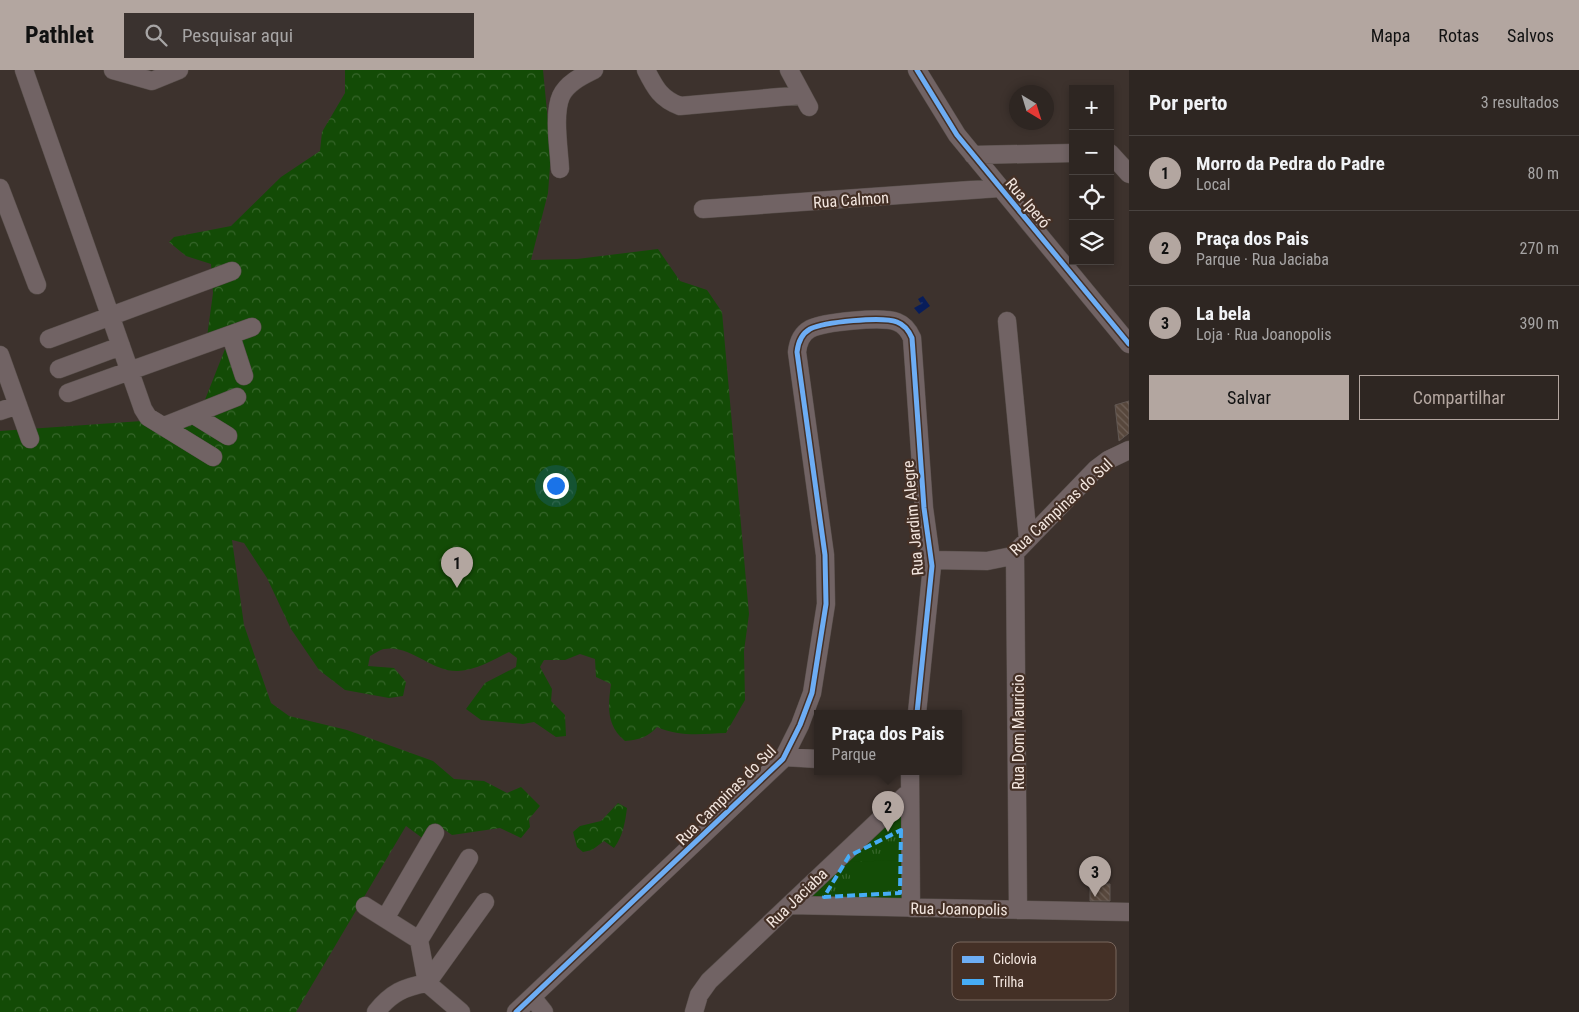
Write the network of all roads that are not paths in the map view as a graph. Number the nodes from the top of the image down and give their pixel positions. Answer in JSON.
{"nodes":[{"id":1,"x":24,"y":70,"type":"edge"},
{"id":2,"x":113,"y":70,"type":"edge"},
{"id":3,"x":179,"y":70,"type":"edge"},
{"id":4,"x":594,"y":70,"type":"edge"},
{"id":5,"x":646,"y":70,"type":"edge"},
{"id":6,"x":789,"y":70,"type":"edge"},
{"id":7,"x":917,"y":70,"type":"edge"},
{"id":8,"x":1129,"y":152,"type":"edge"},
{"id":9,"x":1069,"y":153,"type":"edge"},
{"id":10,"x":1114,"y":153,"type":"edge"},
{"id":11,"x":973,"y":156,"type":"junction"},
{"id":12,"x":1114,"y":157,"type":"edge"},
{"id":13,"x":560,"y":170,"type":"dead end"},
{"id":14,"x":1129,"y":174,"type":"edge"},
{"id":15,"x":0,"y":188,"type":"edge"},
{"id":16,"x":999,"y":188,"type":"junction"},
{"id":17,"x":704,"y":209,"type":"dead end"},
{"id":18,"x":232,"y":271,"type":"dead end"},
{"id":19,"x":37,"y":285,"type":"dead end"},
{"id":20,"x":110,"y":316,"type":"junction"},
{"id":21,"x":1007,"y":321,"type":"dead end"},
{"id":22,"x":902,"y":324,"type":"joint"},
{"id":23,"x":252,"y":327,"type":"dead end"},
{"id":24,"x":231,"y":336,"type":"junction"},
{"id":25,"x":49,"y":339,"type":"dead end"},
{"id":26,"x":1129,"y":344,"type":"edge"},
{"id":27,"x":121,"y":346,"type":"junction"},
{"id":28,"x":0,"y":355,"type":"edge"},
{"id":29,"x":59,"y":369,"type":"dead end"},
{"id":30,"x":130,"y":372,"type":"junction"},
{"id":31,"x":244,"y":376,"type":"dead end"},
{"id":32,"x":68,"y":393,"type":"dead end"},
{"id":33,"x":237,"y":397,"type":"dead end"},
{"id":34,"x":18,"y":405,"type":"junction"},
{"id":35,"x":0,"y":411,"type":"edge"},
{"id":36,"x":194,"y":415,"type":"junction"},
{"id":37,"x":164,"y":426,"type":"junction"},
{"id":38,"x":228,"y":436,"type":"dead end"},
{"id":39,"x":30,"y":439,"type":"dead end"},
{"id":40,"x":1129,"y":450,"type":"edge"},
{"id":41,"x":213,"y":457,"type":"dead end"},
{"id":42,"x":1028,"y":539,"type":"junction"},
{"id":43,"x":1015,"y":554,"type":"junction"},
{"id":44,"x":932,"y":560,"type":"junction"},
{"id":45,"x":917,"y":710,"type":"edge"},
{"id":46,"x":785,"y":757,"type":"junction"},
{"id":47,"x":814,"y":759,"type":"edge"},
{"id":48,"x":910,"y":775,"type":"edge"},
{"id":49,"x":910,"y":792,"type":"junction"},
{"id":50,"x":435,"y":833,"type":"dead end"},
{"id":51,"x":469,"y":858,"type":"dead end"},
{"id":52,"x":485,"y":902,"type":"dead end"},
{"id":53,"x":790,"y":905,"type":"junction"},
{"id":54,"x":365,"y":906,"type":"dead end"},
{"id":55,"x":911,"y":908,"type":"junction"},
{"id":56,"x":1018,"y":910,"type":"junction"},
{"id":57,"x":1129,"y":912,"type":"edge"},
{"id":58,"x":386,"y":917,"type":"junction"},
{"id":59,"x":419,"y":940,"type":"junction"},
{"id":60,"x":427,"y":983,"type":"junction"},
{"id":61,"x":532,"y":997,"type":"junction"},
{"id":62,"x":376,"y":1012,"type":"edge"},
{"id":63,"x":461,"y":1012,"type":"edge"},
{"id":64,"x":516,"y":1012,"type":"edge"},
{"id":65,"x":544,"y":1012,"type":"edge"},
{"id":66,"x":694,"y":1012,"type":"edge"}],
"edges":[{"from":1,"to":20,"type":"street"},
{"from":2,"to":3,"type":"street"},
{"from":4,"to":13,"type":"street"},
{"from":5,"to":6,"type":"street"},
{"from":7,"to":11,"type":"street","name":"Rua Iperó"},
{"from":8,"to":10,"type":"street"},
{"from":9,"to":11,"type":"street"},
{"from":11,"to":16,"type":"street","name":"Rua Iperó"},
{"from":12,"to":14,"type":"street"},
{"from":15,"to":19,"type":"street"},
{"from":16,"to":17,"type":"street","name":"Rua Calmon"},
{"from":16,"to":26,"type":"street","name":"Rua Iperó"},
{"from":18,"to":20,"type":"street"},
{"from":20,"to":25,"type":"street"},
{"from":20,"to":27,"type":"street"},
{"from":21,"to":42,"type":"street"},
{"from":22,"to":44,"type":"street","name":"Rua Jardim Alegre"},
{"from":22,"to":46,"type":"street","name":"Rua Campinas do Sul"},
{"from":23,"to":24,"type":"street"},
{"from":24,"to":30,"type":"street"},
{"from":24,"to":31,"type":"street"},
{"from":27,"to":29,"type":"street"},
{"from":27,"to":30,"type":"street"},
{"from":28,"to":34,"type":"street"},
{"from":30,"to":32,"type":"street"},
{"from":30,"to":37,"type":"street"},
{"from":33,"to":36,"type":"street"},
{"from":34,"to":35,"type":"street"},
{"from":34,"to":39,"type":"street"},
{"from":36,"to":37,"type":"street"},
{"from":36,"to":38,"type":"street"},
{"from":37,"to":41,"type":"street"},
{"from":40,"to":42,"type":"street","name":"Rua Campinas do Sul"},
{"from":42,"to":43,"type":"street","name":"Rua Campinas do Sul"},
{"from":43,"to":44,"type":"street","name":"Rua Campinas do Sul"},
{"from":43,"to":56,"type":"street","name":"Rua Dom Mauricio"},
{"from":44,"to":45,"type":"street","name":"Rua Jardim Alegre"},
{"from":46,"to":47,"type":"street"},
{"from":46,"to":61,"type":"street","name":"Rua Campinas do Sul"},
{"from":48,"to":49,"type":"street"},
{"from":49,"to":53,"type":"street","name":"Rua Jaciaba"},
{"from":49,"to":55,"type":"street"},
{"from":50,"to":58,"type":"street"},
{"from":51,"to":59,"type":"street"},
{"from":52,"to":60,"type":"street"},
{"from":53,"to":55,"type":"street","name":"Rua Joanopolis"},
{"from":53,"to":66,"type":"street","name":"Rua Jaciaba"},
{"from":54,"to":58,"type":"street"},
{"from":55,"to":56,"type":"street","name":"Rua Joanopolis"},
{"from":56,"to":57,"type":"street","name":"Rua Joanopolis"},
{"from":58,"to":59,"type":"street"},
{"from":59,"to":60,"type":"street"},
{"from":60,"to":62,"type":"street"},
{"from":60,"to":63,"type":"street"},
{"from":61,"to":64,"type":"street","name":"Rua Campinas do Sul"},
{"from":61,"to":65,"type":"street"}]}
